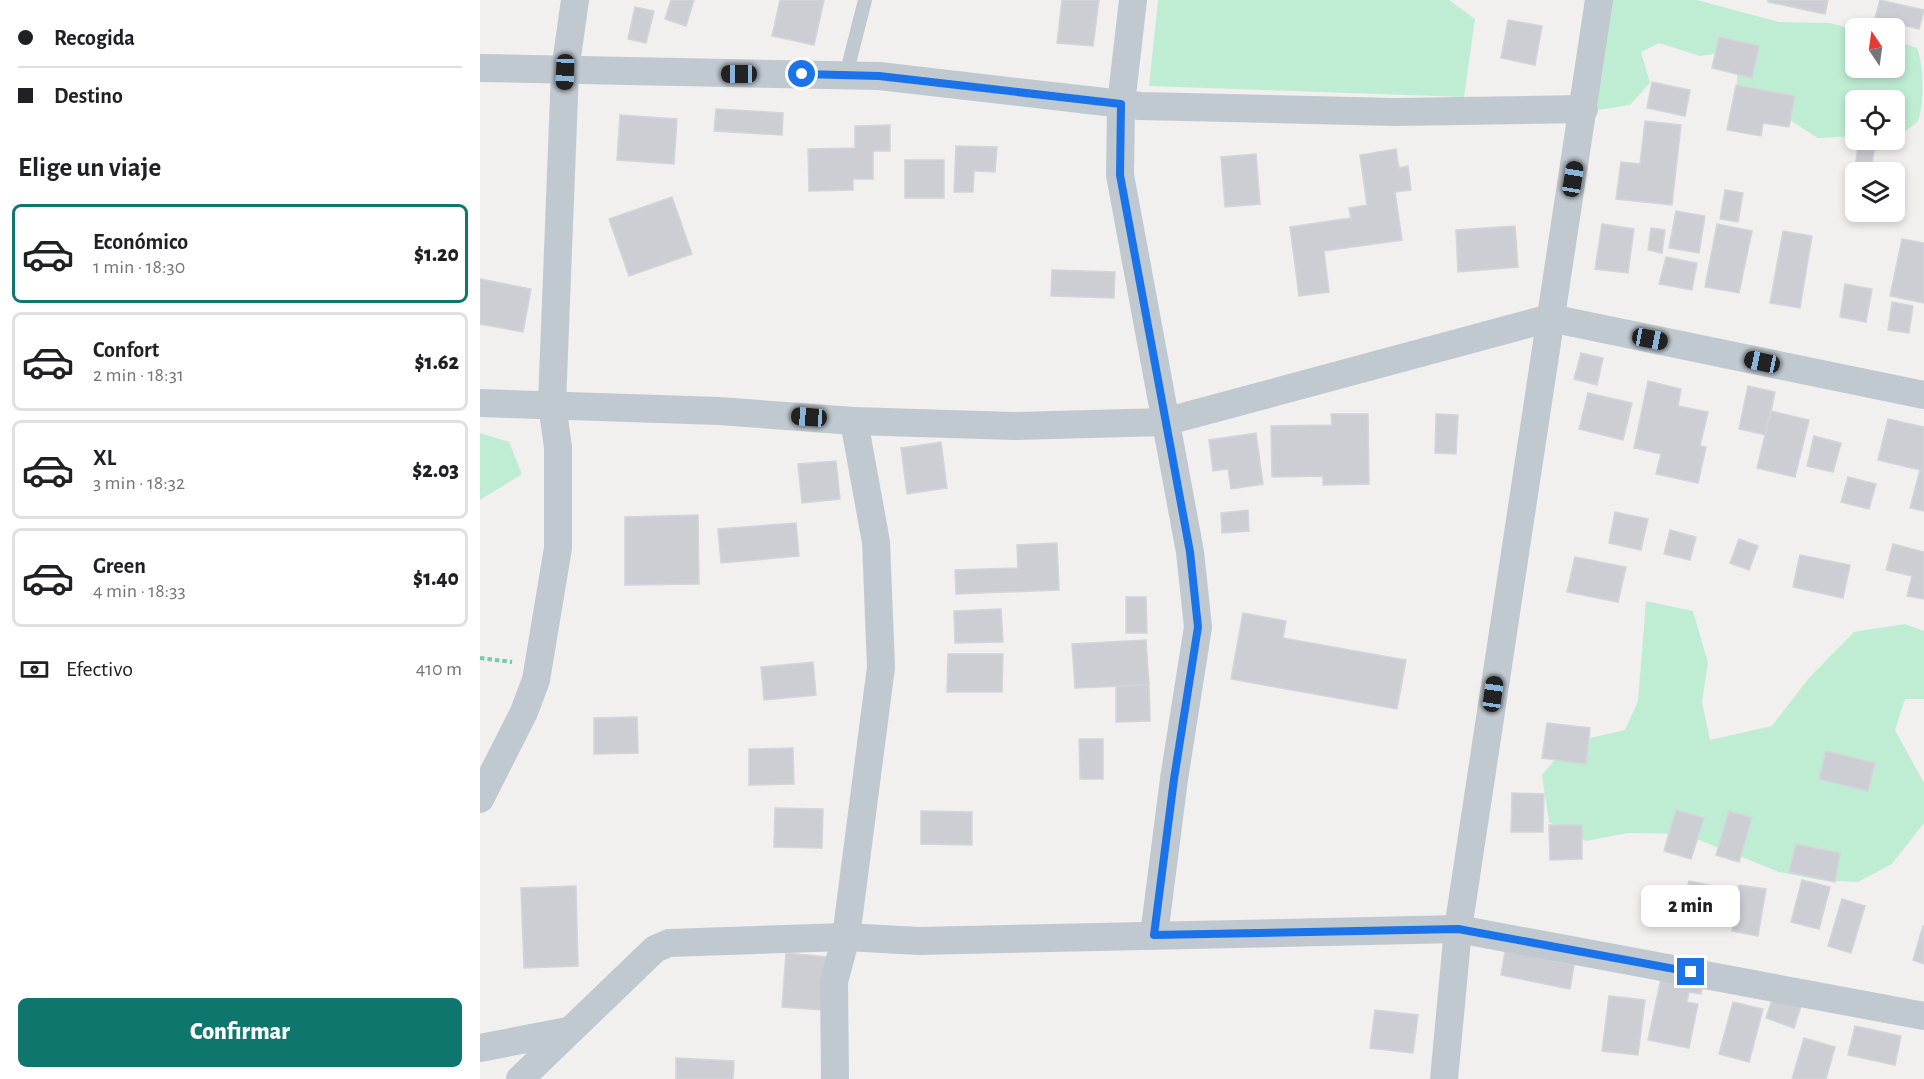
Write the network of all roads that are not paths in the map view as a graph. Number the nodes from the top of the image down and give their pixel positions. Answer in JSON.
{"nodes":[{"id":1,"x":575,"y":0,"type":"edge"},
{"id":2,"x":865,"y":0,"type":"edge"},
{"id":3,"x":1133,"y":0,"type":"edge"},
{"id":4,"x":1599,"y":0,"type":"edge"},
{"id":5,"x":480,"y":68,"type":"edge"},
{"id":6,"x":565,"y":72,"type":"junction"},
{"id":7,"x":846,"y":75,"type":"junction"},
{"id":8,"x":1121,"y":104,"type":"junction"},
{"id":9,"x":1584,"y":109,"type":"junction"},
{"id":10,"x":1550,"y":318,"type":"junction"},
{"id":11,"x":1924,"y":395,"type":"edge"},
{"id":12,"x":480,"y":403,"type":"edge"},
{"id":13,"x":552,"y":404,"type":"junction"},
{"id":14,"x":854,"y":421,"type":"junction"},
{"id":15,"x":1164,"y":422,"type":"junction"},
{"id":16,"x":480,"y":799,"type":"edge"},
{"id":17,"x":1458,"y":929,"type":"junction"},
{"id":18,"x":1154,"y":935,"type":"junction"},
{"id":19,"x":846,"y":937,"type":"junction"},
{"id":20,"x":1924,"y":1016,"type":"edge"},
{"id":21,"x":568,"y":1031,"type":"junction"},
{"id":22,"x":480,"y":1047,"type":"edge"},
{"id":23,"x":520,"y":1079,"type":"edge"},
{"id":24,"x":835,"y":1079,"type":"edge"},
{"id":25,"x":1444,"y":1079,"type":"edge"}],
"edges":[{"from":1,"to":6,"type":"street"},
{"from":2,"to":7,"type":"lane"},
{"from":3,"to":8,"type":"street"},
{"from":4,"to":9,"type":"street"},
{"from":5,"to":6,"type":"street"},
{"from":6,"to":7,"type":"street"},
{"from":6,"to":13,"type":"street"},
{"from":7,"to":8,"type":"street"},
{"from":8,"to":9,"type":"street"},
{"from":8,"to":15,"type":"street"},
{"from":9,"to":10,"type":"street"},
{"from":10,"to":11,"type":"street"},
{"from":10,"to":15,"type":"street"},
{"from":10,"to":17,"type":"street"},
{"from":12,"to":13,"type":"street"},
{"from":13,"to":14,"type":"street"},
{"from":13,"to":16,"type":"street"},
{"from":14,"to":15,"type":"street"},
{"from":14,"to":19,"type":"street"},
{"from":15,"to":18,"type":"street"},
{"from":17,"to":18,"type":"street"},
{"from":17,"to":20,"type":"street"},
{"from":17,"to":25,"type":"street"},
{"from":18,"to":19,"type":"street"},
{"from":19,"to":21,"type":"street"},
{"from":19,"to":24,"type":"street"},
{"from":21,"to":22,"type":"street"},
{"from":21,"to":23,"type":"street"}]}
